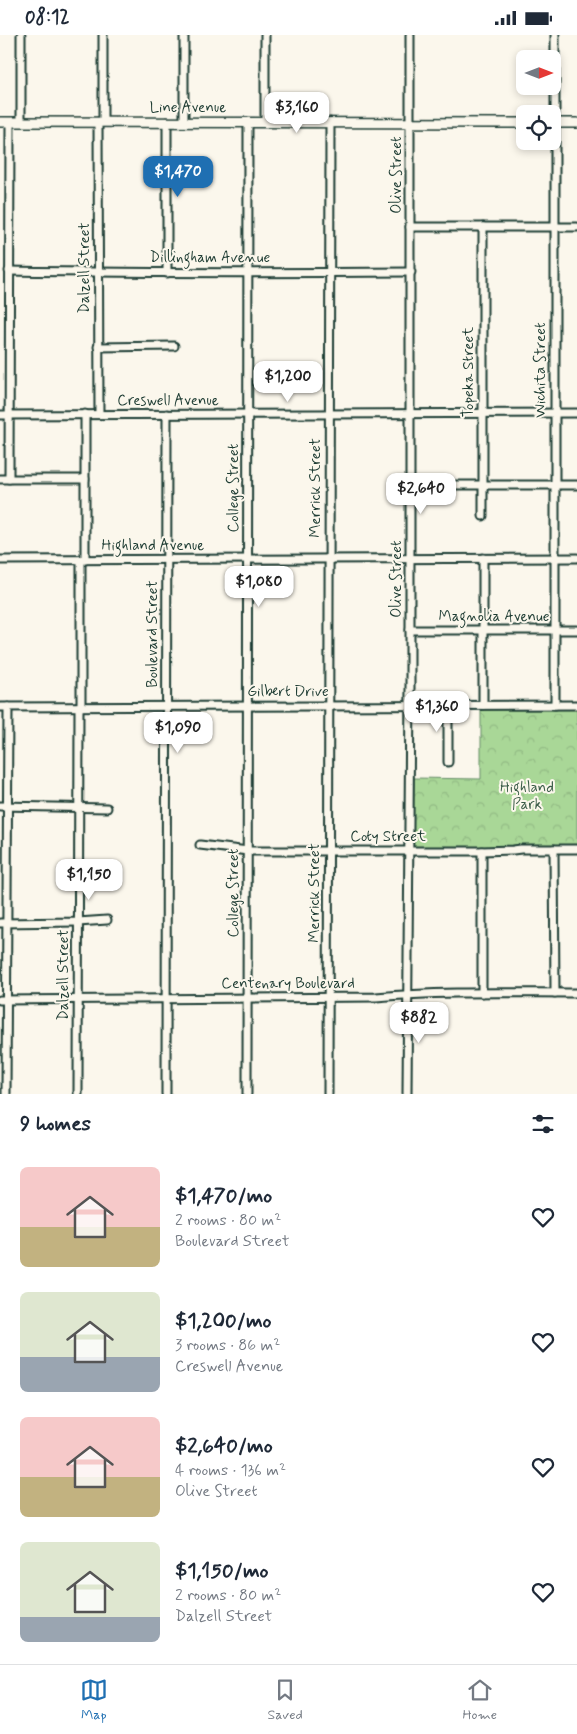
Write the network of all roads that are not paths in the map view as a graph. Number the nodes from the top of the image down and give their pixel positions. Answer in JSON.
{"nodes":[{"id":1,"x":21,"y":35,"type":"edge"},
{"id":2,"x":103,"y":35,"type":"edge"},
{"id":3,"x":184,"y":35,"type":"edge"},
{"id":4,"x":266,"y":35,"type":"edge"},
{"id":5,"x":410,"y":35,"type":"edge"},
{"id":6,"x":555,"y":35,"type":"edge"},
{"id":7,"x":554,"y":105,"type":"edge"},
{"id":8,"x":0,"y":122,"type":"edge"},
{"id":9,"x":10,"y":122,"type":"junction"},
{"id":10,"x":21,"y":122,"type":"junction"},
{"id":11,"x":100,"y":122,"type":"junction"},
{"id":12,"x":167,"y":122,"type":"junction"},
{"id":13,"x":184,"y":122,"type":"junction"},
{"id":14,"x":248,"y":122,"type":"junction"},
{"id":15,"x":265,"y":122,"type":"junction"},
{"id":16,"x":330,"y":122,"type":"junction"},
{"id":17,"x":410,"y":123,"type":"junction"},
{"id":18,"x":516,"y":123,"type":"edge"},
{"id":19,"x":561,"y":123,"type":"edge"},
{"id":20,"x":577,"y":123,"type":"edge"},
{"id":21,"x":554,"y":150,"type":"edge"},
{"id":22,"x":410,"y":227,"type":"junction"},
{"id":23,"x":483,"y":227,"type":"junction"},
{"id":24,"x":555,"y":227,"type":"junction"},
{"id":25,"x":577,"y":227,"type":"edge"},
{"id":26,"x":9,"y":271,"type":"junction"},
{"id":27,"x":248,"y":271,"type":"junction"},
{"id":28,"x":98,"y":272,"type":"junction"},
{"id":29,"x":330,"y":272,"type":"junction"},
{"id":30,"x":410,"y":272,"type":"junction"},
{"id":31,"x":167,"y":273,"type":"junction"},
{"id":32,"x":174,"y":346,"type":"dead end"},
{"id":33,"x":98,"y":347,"type":"junction"},
{"id":34,"x":483,"y":413,"type":"junction"},
{"id":35,"x":555,"y":413,"type":"junction"},
{"id":36,"x":577,"y":413,"type":"edge"},
{"id":37,"x":85,"y":414,"type":"junction"},
{"id":38,"x":98,"y":414,"type":"junction"},
{"id":39,"x":167,"y":414,"type":"junction"},
{"id":40,"x":248,"y":414,"type":"junction"},
{"id":41,"x":330,"y":414,"type":"junction"},
{"id":42,"x":410,"y":414,"type":"junction"},
{"id":43,"x":0,"y":415,"type":"edge"},
{"id":44,"x":9,"y":415,"type":"junction"},
{"id":45,"x":0,"y":479,"type":"edge"},
{"id":46,"x":9,"y":479,"type":"junction"},
{"id":47,"x":85,"y":479,"type":"junction"},
{"id":48,"x":410,"y":485,"type":"junction"},
{"id":49,"x":483,"y":485,"type":"junction"},
{"id":50,"x":555,"y":485,"type":"junction"},
{"id":51,"x":577,"y":485,"type":"edge"},
{"id":52,"x":483,"y":516,"type":"dead end"},
{"id":53,"x":410,"y":558,"type":"junction"},
{"id":54,"x":483,"y":558,"type":"junction"},
{"id":55,"x":555,"y":558,"type":"junction"},
{"id":56,"x":577,"y":558,"type":"edge"},
{"id":57,"x":248,"y":559,"type":"junction"},
{"id":58,"x":329,"y":559,"type":"junction"},
{"id":59,"x":0,"y":560,"type":"edge"},
{"id":60,"x":83,"y":560,"type":"junction"},
{"id":61,"x":167,"y":560,"type":"junction"},
{"id":62,"x":410,"y":631,"type":"junction"},
{"id":63,"x":483,"y":631,"type":"junction"},
{"id":64,"x":555,"y":631,"type":"junction"},
{"id":65,"x":577,"y":631,"type":"edge"},
{"id":66,"x":410,"y":705,"type":"junction"},
{"id":67,"x":448,"y":705,"type":"junction"},
{"id":68,"x":483,"y":705,"type":"junction"},
{"id":69,"x":555,"y":705,"type":"junction"},
{"id":70,"x":577,"y":705,"type":"edge"},
{"id":71,"x":167,"y":706,"type":"junction"},
{"id":72,"x":248,"y":706,"type":"junction"},
{"id":73,"x":329,"y":706,"type":"junction"},
{"id":74,"x":4,"y":707,"type":"edge"},
{"id":75,"x":80,"y":707,"type":"junction"},
{"id":76,"x":448,"y":762,"type":"dead end"},
{"id":77,"x":4,"y":806,"type":"edge"},
{"id":78,"x":79,"y":807,"type":"junction"},
{"id":79,"x":107,"y":808,"type":"dead end"},
{"id":80,"x":200,"y":845,"type":"dead end"},
{"id":81,"x":554,"y":849,"type":"junction"},
{"id":82,"x":577,"y":849,"type":"edge"},
{"id":83,"x":248,"y":851,"type":"junction"},
{"id":84,"x":329,"y":851,"type":"junction"},
{"id":85,"x":408,"y":851,"type":"junction"},
{"id":86,"x":482,"y":851,"type":"junction"},
{"id":87,"x":107,"y":920,"type":"dead end"},
{"id":88,"x":78,"y":922,"type":"junction"},
{"id":89,"x":3,"y":923,"type":"edge"},
{"id":90,"x":482,"y":993,"type":"junction"},
{"id":91,"x":555,"y":993,"type":"junction"},
{"id":92,"x":577,"y":993,"type":"edge"},
{"id":93,"x":408,"y":994,"type":"junction"},
{"id":94,"x":328,"y":997,"type":"junction"},
{"id":95,"x":166,"y":998,"type":"junction"},
{"id":96,"x":247,"y":998,"type":"junction"},
{"id":97,"x":3,"y":999,"type":"edge"},
{"id":98,"x":78,"y":999,"type":"junction"},
{"id":99,"x":6,"y":1094,"type":"edge"},
{"id":100,"x":78,"y":1094,"type":"edge"},
{"id":101,"x":166,"y":1094,"type":"edge"},
{"id":102,"x":247,"y":1094,"type":"edge"},
{"id":103,"x":328,"y":1094,"type":"edge"},
{"id":104,"x":407,"y":1094,"type":"edge"}],
"edges":[{"from":1,"to":10,"type":"street"},
{"from":2,"to":11,"type":"street","name":"Dalzell Street"},
{"from":3,"to":13,"type":"street"},
{"from":4,"to":15,"type":"street"},
{"from":5,"to":17,"type":"street","name":"Olive Street"},
{"from":6,"to":7,"type":"street","name":"Wichita Street"},
{"from":8,"to":9,"type":"main road","name":"Line Avenue"},
{"from":9,"to":10,"type":"main road","name":"Line Avenue"},
{"from":9,"to":26,"type":"street"},
{"from":10,"to":11,"type":"main road","name":"Line Avenue"},
{"from":11,"to":12,"type":"main road","name":"Line Avenue"},
{"from":11,"to":28,"type":"street","name":"Dalzell Street"},
{"from":12,"to":13,"type":"main road","name":"Line Avenue"},
{"from":12,"to":31,"type":"street"},
{"from":13,"to":14,"type":"main road","name":"Line Avenue"},
{"from":14,"to":15,"type":"main road","name":"Line Avenue"},
{"from":14,"to":27,"type":"street","name":"College Street"},
{"from":15,"to":16,"type":"main road","name":"Line Avenue"},
{"from":16,"to":17,"type":"main road","name":"Line Avenue"},
{"from":16,"to":29,"type":"street","name":"Merrick Street"},
{"from":17,"to":18,"type":"main road","name":"Line Avenue"},
{"from":17,"to":22,"type":"street","name":"Olive Street"},
{"from":19,"to":20,"type":"main road"},
{"from":21,"to":24,"type":"street","name":"Wichita Street"},
{"from":22,"to":23,"type":"street"},
{"from":22,"to":30,"type":"street","name":"Olive Street"},
{"from":23,"to":24,"type":"street"},
{"from":23,"to":34,"type":"street","name":"Topeka Street"},
{"from":24,"to":25,"type":"street"},
{"from":24,"to":35,"type":"street","name":"Wichita Street"},
{"from":26,"to":28,"type":"street","name":"Dillingham Avenue"},
{"from":26,"to":44,"type":"street"},
{"from":27,"to":29,"type":"street","name":"Dillingham Avenue"},
{"from":27,"to":31,"type":"street","name":"Dillingham Avenue"},
{"from":27,"to":40,"type":"street","name":"College Street"},
{"from":28,"to":31,"type":"street","name":"Dillingham Avenue"},
{"from":28,"to":33,"type":"street","name":"Dalzell Street"},
{"from":29,"to":30,"type":"street","name":"Dillingham Avenue"},
{"from":29,"to":41,"type":"street","name":"Merrick Street"},
{"from":30,"to":42,"type":"street","name":"Olive Street"},
{"from":32,"to":33,"type":"street"},
{"from":33,"to":38,"type":"street","name":"Dalzell Street"},
{"from":34,"to":35,"type":"street","name":"Creswell Avenue"},
{"from":34,"to":42,"type":"street","name":"Creswell Avenue"},
{"from":34,"to":49,"type":"street","name":"Topeka Street"},
{"from":35,"to":36,"type":"street","name":"Creswell Avenue"},
{"from":35,"to":50,"type":"street","name":"Wichita Street"},
{"from":37,"to":38,"type":"street","name":"Creswell Avenue"},
{"from":37,"to":44,"type":"street","name":"Creswell Avenue"},
{"from":37,"to":47,"type":"street","name":"Dalzell Street"},
{"from":38,"to":39,"type":"street","name":"Creswell Avenue"},
{"from":39,"to":40,"type":"street","name":"Creswell Avenue"},
{"from":39,"to":61,"type":"street","name":"Boulevard Street"},
{"from":40,"to":41,"type":"street","name":"Creswell Avenue"},
{"from":40,"to":57,"type":"street","name":"College Street"},
{"from":41,"to":42,"type":"street","name":"Creswell Avenue"},
{"from":41,"to":58,"type":"street","name":"Merrick Street"},
{"from":42,"to":48,"type":"street","name":"Olive Street"},
{"from":43,"to":44,"type":"street","name":"Creswell Avenue"},
{"from":44,"to":46,"type":"street"},
{"from":45,"to":46,"type":"street"},
{"from":46,"to":47,"type":"street"},
{"from":47,"to":60,"type":"street","name":"Dalzell Street"},
{"from":48,"to":49,"type":"street"},
{"from":48,"to":53,"type":"street","name":"Olive Street"},
{"from":49,"to":50,"type":"street"},
{"from":49,"to":52,"type":"street","name":"Topeka Street"},
{"from":50,"to":51,"type":"street"},
{"from":50,"to":55,"type":"street","name":"Wichita Street"},
{"from":53,"to":54,"type":"street","name":"Highland Avenue"},
{"from":53,"to":58,"type":"street","name":"Highland Avenue"},
{"from":53,"to":62,"type":"street","name":"Olive Street"},
{"from":54,"to":55,"type":"street","name":"Highland Avenue"},
{"from":54,"to":63,"type":"street"},
{"from":55,"to":56,"type":"street","name":"Highland Avenue"},
{"from":55,"to":64,"type":"street","name":"Wichita Street"},
{"from":57,"to":58,"type":"street","name":"Highland Avenue"},
{"from":57,"to":61,"type":"street","name":"Highland Avenue"},
{"from":57,"to":72,"type":"street","name":"College Street"},
{"from":58,"to":73,"type":"street","name":"Merrick Street"},
{"from":59,"to":60,"type":"street","name":"Highland Avenue"},
{"from":60,"to":61,"type":"street","name":"Highland Avenue"},
{"from":60,"to":75,"type":"street","name":"Dalzell Street"},
{"from":61,"to":71,"type":"street","name":"Boulevard Street"},
{"from":62,"to":63,"type":"street","name":"Magnolia Avenue"},
{"from":62,"to":66,"type":"street","name":"Olive Street"},
{"from":63,"to":64,"type":"street","name":"Magnolia Avenue"},
{"from":63,"to":68,"type":"street"},
{"from":64,"to":65,"type":"street","name":"Magnolia Avenue"},
{"from":64,"to":69,"type":"street","name":"Wichita Street"},
{"from":66,"to":67,"type":"street","name":"Gilbert Drive"},
{"from":66,"to":73,"type":"street","name":"Gilbert Drive"},
{"from":66,"to":85,"type":"street","name":"Olive Street"},
{"from":67,"to":68,"type":"street","name":"Gilbert Drive"},
{"from":67,"to":76,"type":"street"},
{"from":68,"to":69,"type":"street","name":"Gilbert Drive"},
{"from":69,"to":70,"type":"street","name":"Gilbert Drive"},
{"from":71,"to":72,"type":"street","name":"Gilbert Drive"},
{"from":71,"to":75,"type":"street","name":"Gilbert Drive"},
{"from":71,"to":95,"type":"street","name":"Boulevard Street"},
{"from":72,"to":73,"type":"street","name":"Gilbert Drive"},
{"from":72,"to":83,"type":"street","name":"College Street"},
{"from":73,"to":84,"type":"street","name":"Merrick Street"},
{"from":74,"to":75,"type":"street","name":"Gilbert Drive"},
{"from":74,"to":77,"type":"street"},
{"from":75,"to":78,"type":"street","name":"Dalzell Street"},
{"from":77,"to":78,"type":"street"},
{"from":77,"to":89,"type":"street"},
{"from":78,"to":79,"type":"street"},
{"from":78,"to":88,"type":"street","name":"Dalzell Street"},
{"from":80,"to":83,"type":"street","name":"Coty Street"},
{"from":81,"to":82,"type":"street","name":"Coty Street"},
{"from":81,"to":86,"type":"street","name":"Coty Street"},
{"from":81,"to":91,"type":"street"},
{"from":83,"to":84,"type":"street","name":"Coty Street"},
{"from":83,"to":96,"type":"street","name":"College Street"},
{"from":84,"to":85,"type":"street","name":"Coty Street"},
{"from":84,"to":94,"type":"street","name":"Merrick Street"},
{"from":85,"to":86,"type":"street","name":"Coty Street"},
{"from":85,"to":93,"type":"street","name":"Olive Street"},
{"from":86,"to":90,"type":"street"},
{"from":87,"to":88,"type":"street"},
{"from":88,"to":89,"type":"street"},
{"from":88,"to":98,"type":"street","name":"Dalzell Street"},
{"from":89,"to":97,"type":"street"},
{"from":90,"to":91,"type":"street","name":"Centenary Boulevard"},
{"from":90,"to":93,"type":"street","name":"Centenary Boulevard"},
{"from":91,"to":92,"type":"street","name":"Centenary Boulevard"},
{"from":93,"to":94,"type":"street","name":"Centenary Boulevard"},
{"from":93,"to":104,"type":"street","name":"Olive Street"},
{"from":94,"to":96,"type":"street","name":"Centenary Boulevard"},
{"from":94,"to":103,"type":"street","name":"Merrick Street"},
{"from":95,"to":96,"type":"street","name":"Centenary Boulevard"},
{"from":95,"to":98,"type":"street","name":"Centenary Boulevard"},
{"from":95,"to":101,"type":"street","name":"Boulevard Street"},
{"from":96,"to":102,"type":"street","name":"College Street"},
{"from":97,"to":98,"type":"street","name":"Centenary Boulevard"},
{"from":97,"to":99,"type":"street"},
{"from":98,"to":100,"type":"street","name":"Dalzell Street"}]}
